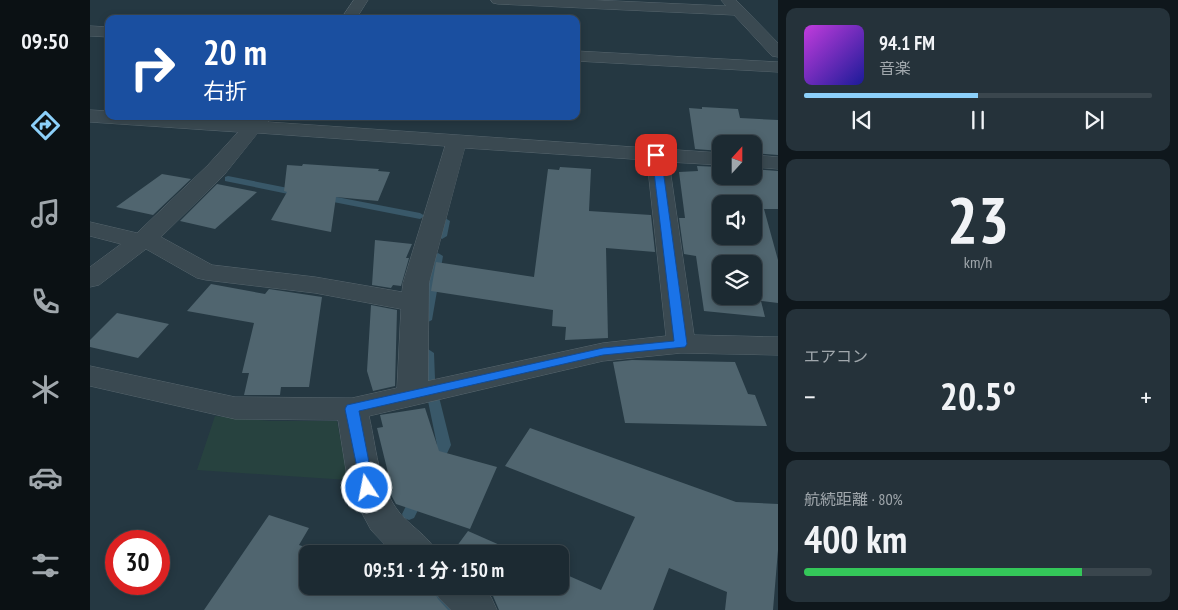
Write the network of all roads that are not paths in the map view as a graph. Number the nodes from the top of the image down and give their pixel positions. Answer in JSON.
{"nodes":[{"id":1,"x":361,"y":0,"type":"edge"},
{"id":2,"x":498,"y":0,"type":"edge"},
{"id":3,"x":733,"y":6,"type":"edge"},
{"id":4,"x":351,"y":15,"type":"edge"},
{"id":5,"x":90,"y":31,"type":"edge"},
{"id":6,"x":105,"y":32,"type":"edge"},
{"id":7,"x":778,"y":52,"type":"edge"},
{"id":8,"x":580,"y":56,"type":"edge"},
{"id":9,"x":778,"y":67,"type":"edge"},
{"id":10,"x":90,"y":116,"type":"edge"},
{"id":11,"x":105,"y":117,"type":"edge"},
{"id":12,"x":202,"y":120,"type":"edge"},
{"id":13,"x":258,"y":122,"type":"edge"},
{"id":14,"x":457,"y":141,"type":"junction"},
{"id":15,"x":656,"y":155,"type":"junction"},
{"id":16,"x":712,"y":158,"type":"edge"},
{"id":17,"x":762,"y":162,"type":"edge"},
{"id":18,"x":778,"y":163,"type":"edge"},
{"id":19,"x":90,"y":229,"type":"edge"},
{"id":20,"x":143,"y":239,"type":"junction"},
{"id":21,"x":90,"y":279,"type":"edge"},
{"id":22,"x":415,"y":302,"type":"junction"},
{"id":23,"x":681,"y":344,"type":"junction"},
{"id":24,"x":778,"y":346,"type":"edge"},
{"id":25,"x":90,"y":376,"type":"edge"},
{"id":26,"x":412,"y":395,"type":"junction"},
{"id":27,"x":352,"y":409,"type":"junction"},
{"id":28,"x":410,"y":545,"type":"edge"},
{"id":29,"x":462,"y":595,"type":"edge"},
{"id":30,"x":477,"y":610,"type":"edge"}],
"edges":[{"from":1,"to":4,"type":"street"},
{"from":2,"to":3,"type":"street"},
{"from":3,"to":7,"type":"street"},
{"from":5,"to":6,"type":"street"},
{"from":8,"to":9,"type":"street"},
{"from":10,"to":11,"type":"street"},
{"from":12,"to":13,"type":"street"},
{"from":13,"to":14,"type":"street"},
{"from":13,"to":20,"type":"street"},
{"from":14,"to":15,"type":"street"},
{"from":14,"to":22,"type":"street"},
{"from":15,"to":16,"type":"street"},
{"from":15,"to":23,"type":"street"},
{"from":17,"to":18,"type":"street"},
{"from":19,"to":20,"type":"street"},
{"from":20,"to":21,"type":"street"},
{"from":20,"to":22,"type":"street"},
{"from":22,"to":26,"type":"street"},
{"from":23,"to":24,"type":"street"},
{"from":23,"to":26,"type":"street"},
{"from":25,"to":27,"type":"street"},
{"from":26,"to":27,"type":"street"},
{"from":27,"to":28,"type":"street"},
{"from":29,"to":30,"type":"street"}]}
